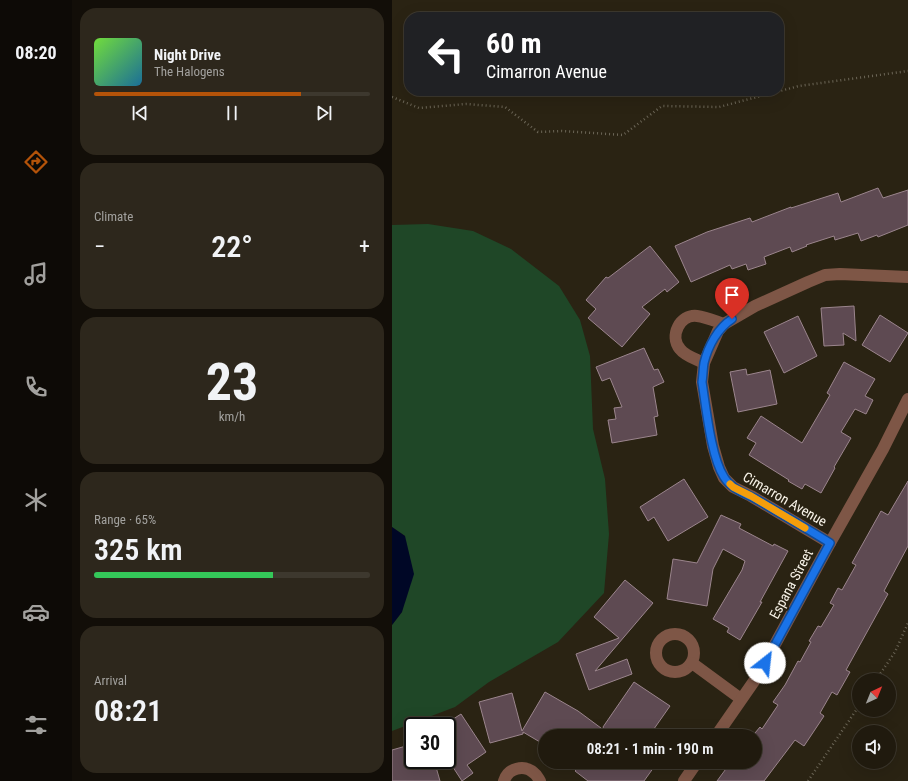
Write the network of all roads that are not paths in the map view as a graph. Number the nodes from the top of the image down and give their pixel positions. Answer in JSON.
{"nodes":[{"id":1,"x":908,"y":277,"type":"edge"},
{"id":2,"x":724,"y":324,"type":"junction"},
{"id":3,"x":704,"y":363,"type":"junction"},
{"id":4,"x":908,"y":399,"type":"edge"},
{"id":5,"x":830,"y":543,"type":"junction"},
{"id":6,"x":692,"y":663,"type":"dead end"},
{"id":7,"x":741,"y":699,"type":"junction"},
{"id":8,"x":721,"y":729,"type":"edge"},
{"id":9,"x":692,"y":769,"type":"edge"},
{"id":10,"x":504,"y":781,"type":"edge"},
{"id":11,"x":540,"y":781,"type":"edge"},
{"id":12,"x":684,"y":781,"type":"edge"}],
"edges":[{"from":1,"to":2,"type":"street","name":"Cimarron Avenue"},
{"from":2,"to":3,"type":"street","name":"Cimarron Avenue"},
{"from":2,"to":3,"type":"street"},
{"from":3,"to":5,"type":"street","name":"Cimarron Avenue"},
{"from":4,"to":5,"type":"street","name":"Espana Street"},
{"from":5,"to":7,"type":"street","name":"Espana Street"},
{"from":6,"to":7,"type":"street"},
{"from":7,"to":8,"type":"street","name":"Espana Street"},
{"from":9,"to":12,"type":"street"},
{"from":10,"to":11,"type":"street"}]}
